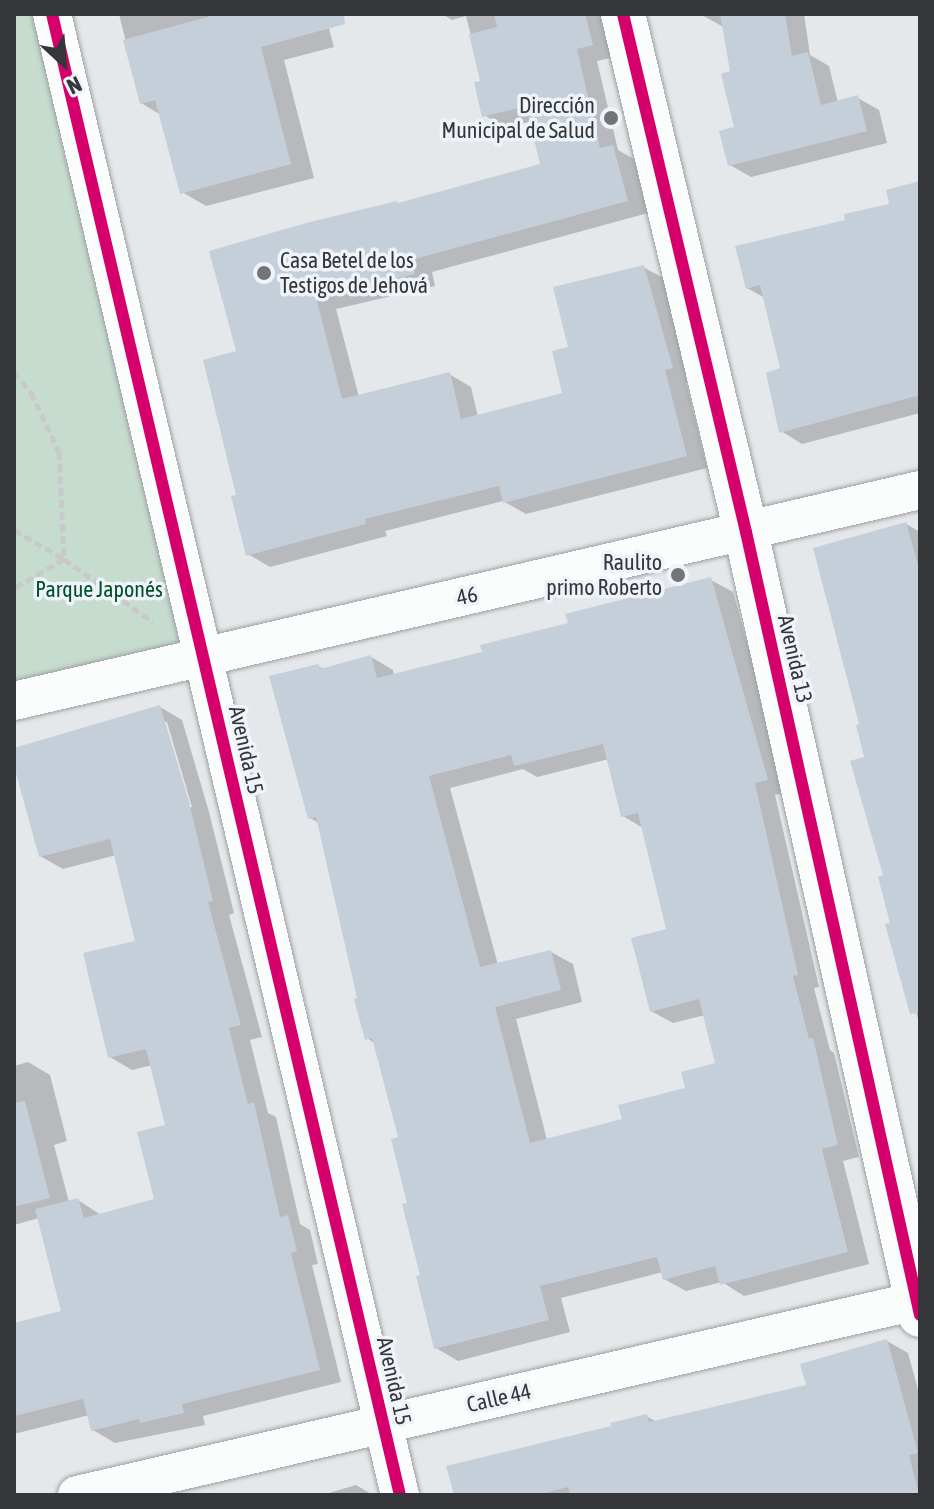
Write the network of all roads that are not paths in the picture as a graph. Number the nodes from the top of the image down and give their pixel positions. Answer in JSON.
{"nodes":[{"id":1,"x":52,"y":14,"type":"edge"},
{"id":2,"x":623,"y":14,"type":"edge"},
{"id":3,"x":920,"y":490,"type":"edge"},
{"id":4,"x":746,"y":532,"type":"junction"},
{"id":5,"x":203,"y":657,"type":"junction"},
{"id":6,"x":14,"y":701,"type":"edge"},
{"id":7,"x":919,"y":1305,"type":"edge"},
{"id":8,"x":384,"y":1424,"type":"junction"},
{"id":9,"x":77,"y":1495,"type":"edge"},
{"id":10,"x":400,"y":1495,"type":"edge"}],
"edges":[{"from":1,"to":5,"type":"street","name":"Avenida 15"},
{"from":2,"to":4,"type":"street","name":"Avenida 13"},
{"from":3,"to":4,"type":"street","name":"46"},
{"from":4,"to":5,"type":"street","name":"46"},
{"from":4,"to":7,"type":"street","name":"Avenida 13"},
{"from":5,"to":6,"type":"street","name":"46"},
{"from":5,"to":8,"type":"street","name":"Avenida 15"},
{"from":7,"to":8,"type":"street","name":"Calle 44"},
{"from":8,"to":9,"type":"street","name":"Calle 44"},
{"from":8,"to":10,"type":"street","name":"Avenida 15"}]}
